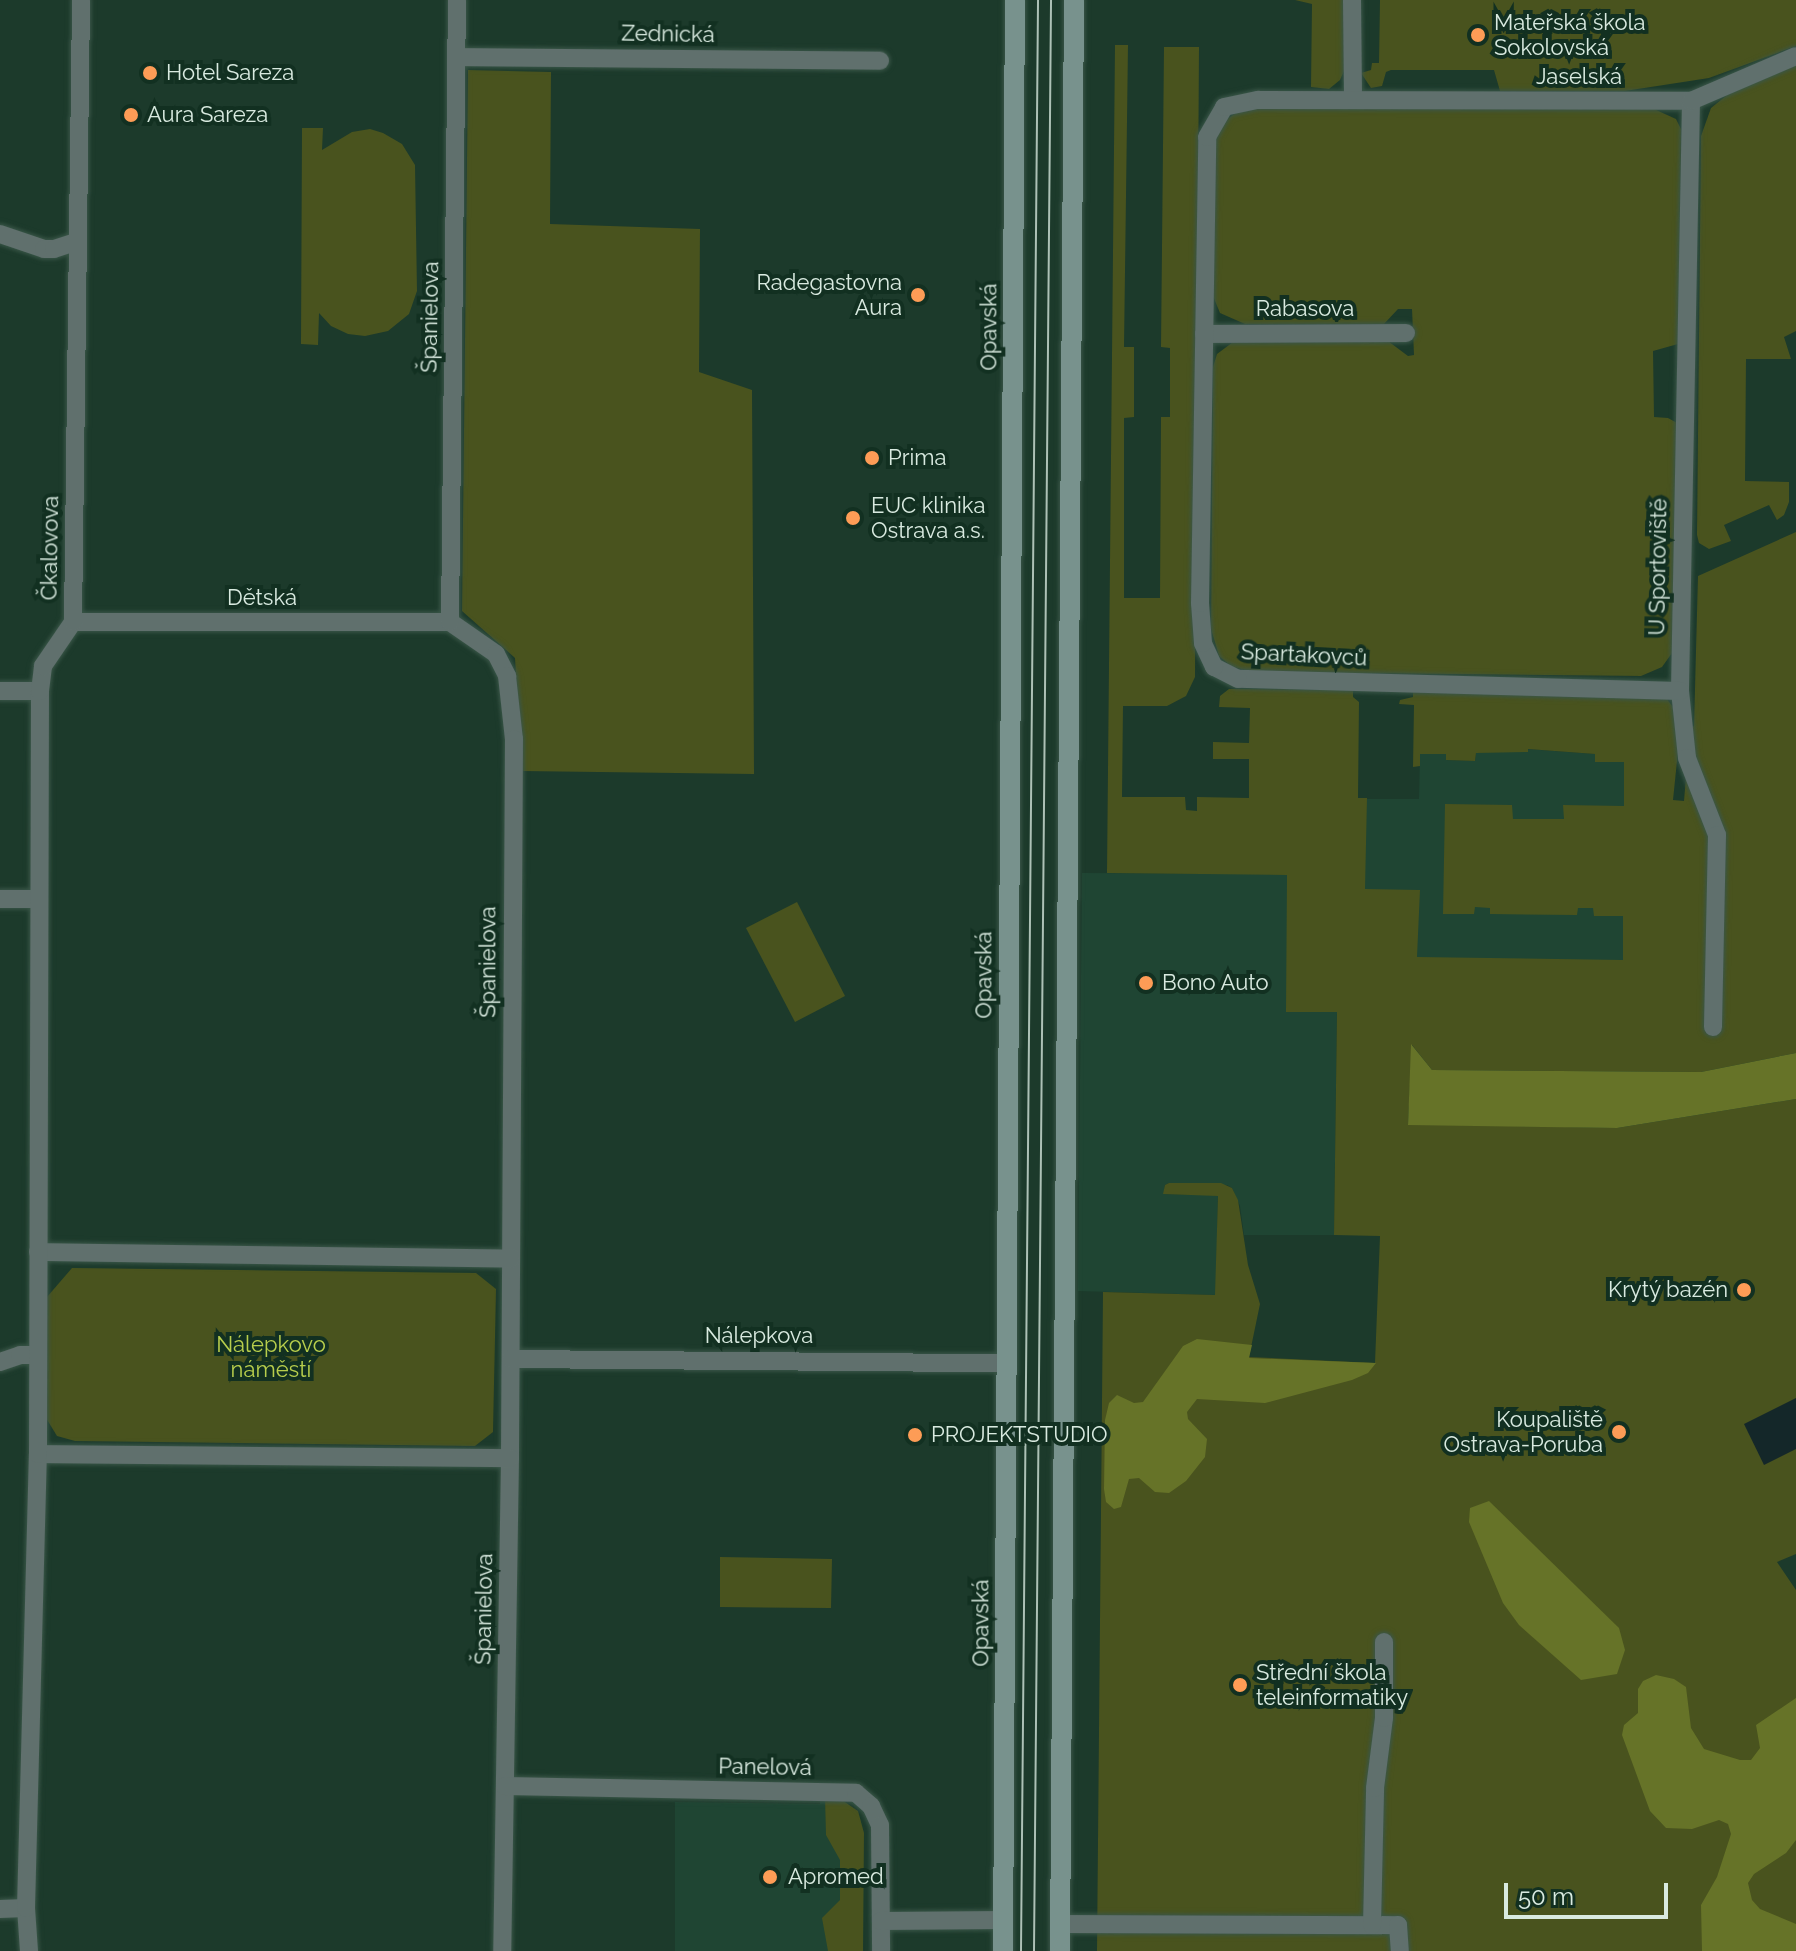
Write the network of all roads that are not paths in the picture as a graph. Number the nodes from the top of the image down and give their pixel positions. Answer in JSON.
{"nodes":[{"id":1,"x":81,"y":0,"type":"edge"},
{"id":2,"x":457,"y":0,"type":"edge"},
{"id":3,"x":1015,"y":0,"type":"edge"},
{"id":4,"x":1074,"y":0,"type":"edge"},
{"id":5,"x":1352,"y":0,"type":"edge"},
{"id":6,"x":1796,"y":56,"type":"edge"},
{"id":7,"x":456,"y":57,"type":"junction"},
{"id":8,"x":880,"y":61,"type":"dead end"},
{"id":9,"x":1353,"y":99,"type":"junction"},
{"id":10,"x":1691,"y":101,"type":"junction"},
{"id":11,"x":0,"y":234,"type":"edge"},
{"id":12,"x":78,"y":241,"type":"junction"},
{"id":13,"x":1406,"y":333,"type":"dead end"},
{"id":14,"x":1204,"y":334,"type":"junction"},
{"id":15,"x":73,"y":622,"type":"junction"},
{"id":16,"x":450,"y":622,"type":"junction"},
{"id":17,"x":0,"y":691,"type":"edge"},
{"id":18,"x":40,"y":691,"type":"junction"},
{"id":19,"x":1680,"y":691,"type":"junction"},
{"id":20,"x":0,"y":899,"type":"edge"},
{"id":21,"x":39,"y":899,"type":"junction"},
{"id":22,"x":1713,"y":1027,"type":"dead end"},
{"id":23,"x":38,"y":1252,"type":"junction"},
{"id":24,"x":511,"y":1259,"type":"junction"},
{"id":25,"x":0,"y":1348,"type":"edge"},
{"id":26,"x":29,"y":1355,"type":"junction"},
{"id":27,"x":511,"y":1359,"type":"junction"},
{"id":28,"x":0,"y":1362,"type":"edge"},
{"id":29,"x":1006,"y":1363,"type":"junction"},
{"id":30,"x":38,"y":1454,"type":"junction"},
{"id":31,"x":510,"y":1458,"type":"junction"},
{"id":32,"x":1384,"y":1642,"type":"dead end"},
{"id":33,"x":505,"y":1786,"type":"junction"},
{"id":34,"x":26,"y":1908,"type":"junction"},
{"id":35,"x":0,"y":1909,"type":"edge"},
{"id":36,"x":1003,"y":1920,"type":"junction"},
{"id":37,"x":881,"y":1921,"type":"junction"},
{"id":38,"x":1060,"y":1924,"type":"junction"},
{"id":39,"x":1372,"y":1925,"type":"junction"},
{"id":40,"x":29,"y":1951,"type":"edge"},
{"id":41,"x":502,"y":1951,"type":"edge"},
{"id":42,"x":881,"y":1951,"type":"edge"},
{"id":43,"x":1003,"y":1951,"type":"edge"},
{"id":44,"x":1060,"y":1951,"type":"edge"},
{"id":45,"x":1400,"y":1951,"type":"edge"}],
"edges":[{"from":1,"to":12,"type":"street","name":"Čkalovova"},
{"from":2,"to":7,"type":"street","name":"Španielova"},
{"from":3,"to":29,"type":"main road","name":"Opavská"},
{"from":4,"to":38,"type":"main road"},
{"from":5,"to":9,"type":"street"},
{"from":6,"to":10,"type":"street","name":"Jaselská"},
{"from":7,"to":8,"type":"street","name":"Zednická"},
{"from":7,"to":16,"type":"street","name":"Španielova"},
{"from":9,"to":10,"type":"street","name":"Jaselská"},
{"from":9,"to":14,"type":"street","name":"Jaselská"},
{"from":10,"to":19,"type":"street","name":"U Sportoviště"},
{"from":11,"to":12,"type":"street"},
{"from":12,"to":15,"type":"street","name":"Čkalovova"},
{"from":13,"to":14,"type":"street","name":"Rabasova"},
{"from":14,"to":19,"type":"street","name":"Spartakovců"},
{"from":15,"to":16,"type":"street","name":"Dětská"},
{"from":15,"to":18,"type":"street","name":"Čkalovova"},
{"from":16,"to":24,"type":"street","name":"Španielova"},
{"from":17,"to":18,"type":"street"},
{"from":18,"to":21,"type":"street","name":"Čkalovova"},
{"from":19,"to":22,"type":"street","name":"U Sportoviště"},
{"from":20,"to":21,"type":"street"},
{"from":21,"to":23,"type":"street","name":"Čkalovova"},
{"from":23,"to":24,"type":"street"},
{"from":23,"to":26,"type":"street","name":"Čkalovova"},
{"from":24,"to":27,"type":"street","name":"Španielova"},
{"from":25,"to":26,"type":"street"},
{"from":26,"to":28,"type":"street"},
{"from":26,"to":30,"type":"street","name":"Čkalovova"},
{"from":27,"to":29,"type":"street","name":"Nálepkova"},
{"from":27,"to":31,"type":"street","name":"Španielova"},
{"from":29,"to":36,"type":"main road","name":"Opavská"},
{"from":30,"to":31,"type":"street"},
{"from":30,"to":34,"type":"street","name":"Čkalovova"},
{"from":31,"to":33,"type":"street","name":"Španielova"},
{"from":32,"to":39,"type":"street"},
{"from":33,"to":37,"type":"street","name":"Panelová"},
{"from":33,"to":41,"type":"street","name":"Španielova"},
{"from":34,"to":35,"type":"street"},
{"from":34,"to":40,"type":"street","name":"Čkalovova"},
{"from":36,"to":37,"type":"street"},
{"from":36,"to":43,"type":"main road","name":"Opavská"},
{"from":37,"to":42,"type":"street","name":"Panelová"},
{"from":38,"to":39,"type":"street"},
{"from":38,"to":44,"type":"main road"},
{"from":39,"to":45,"type":"street"}]}
